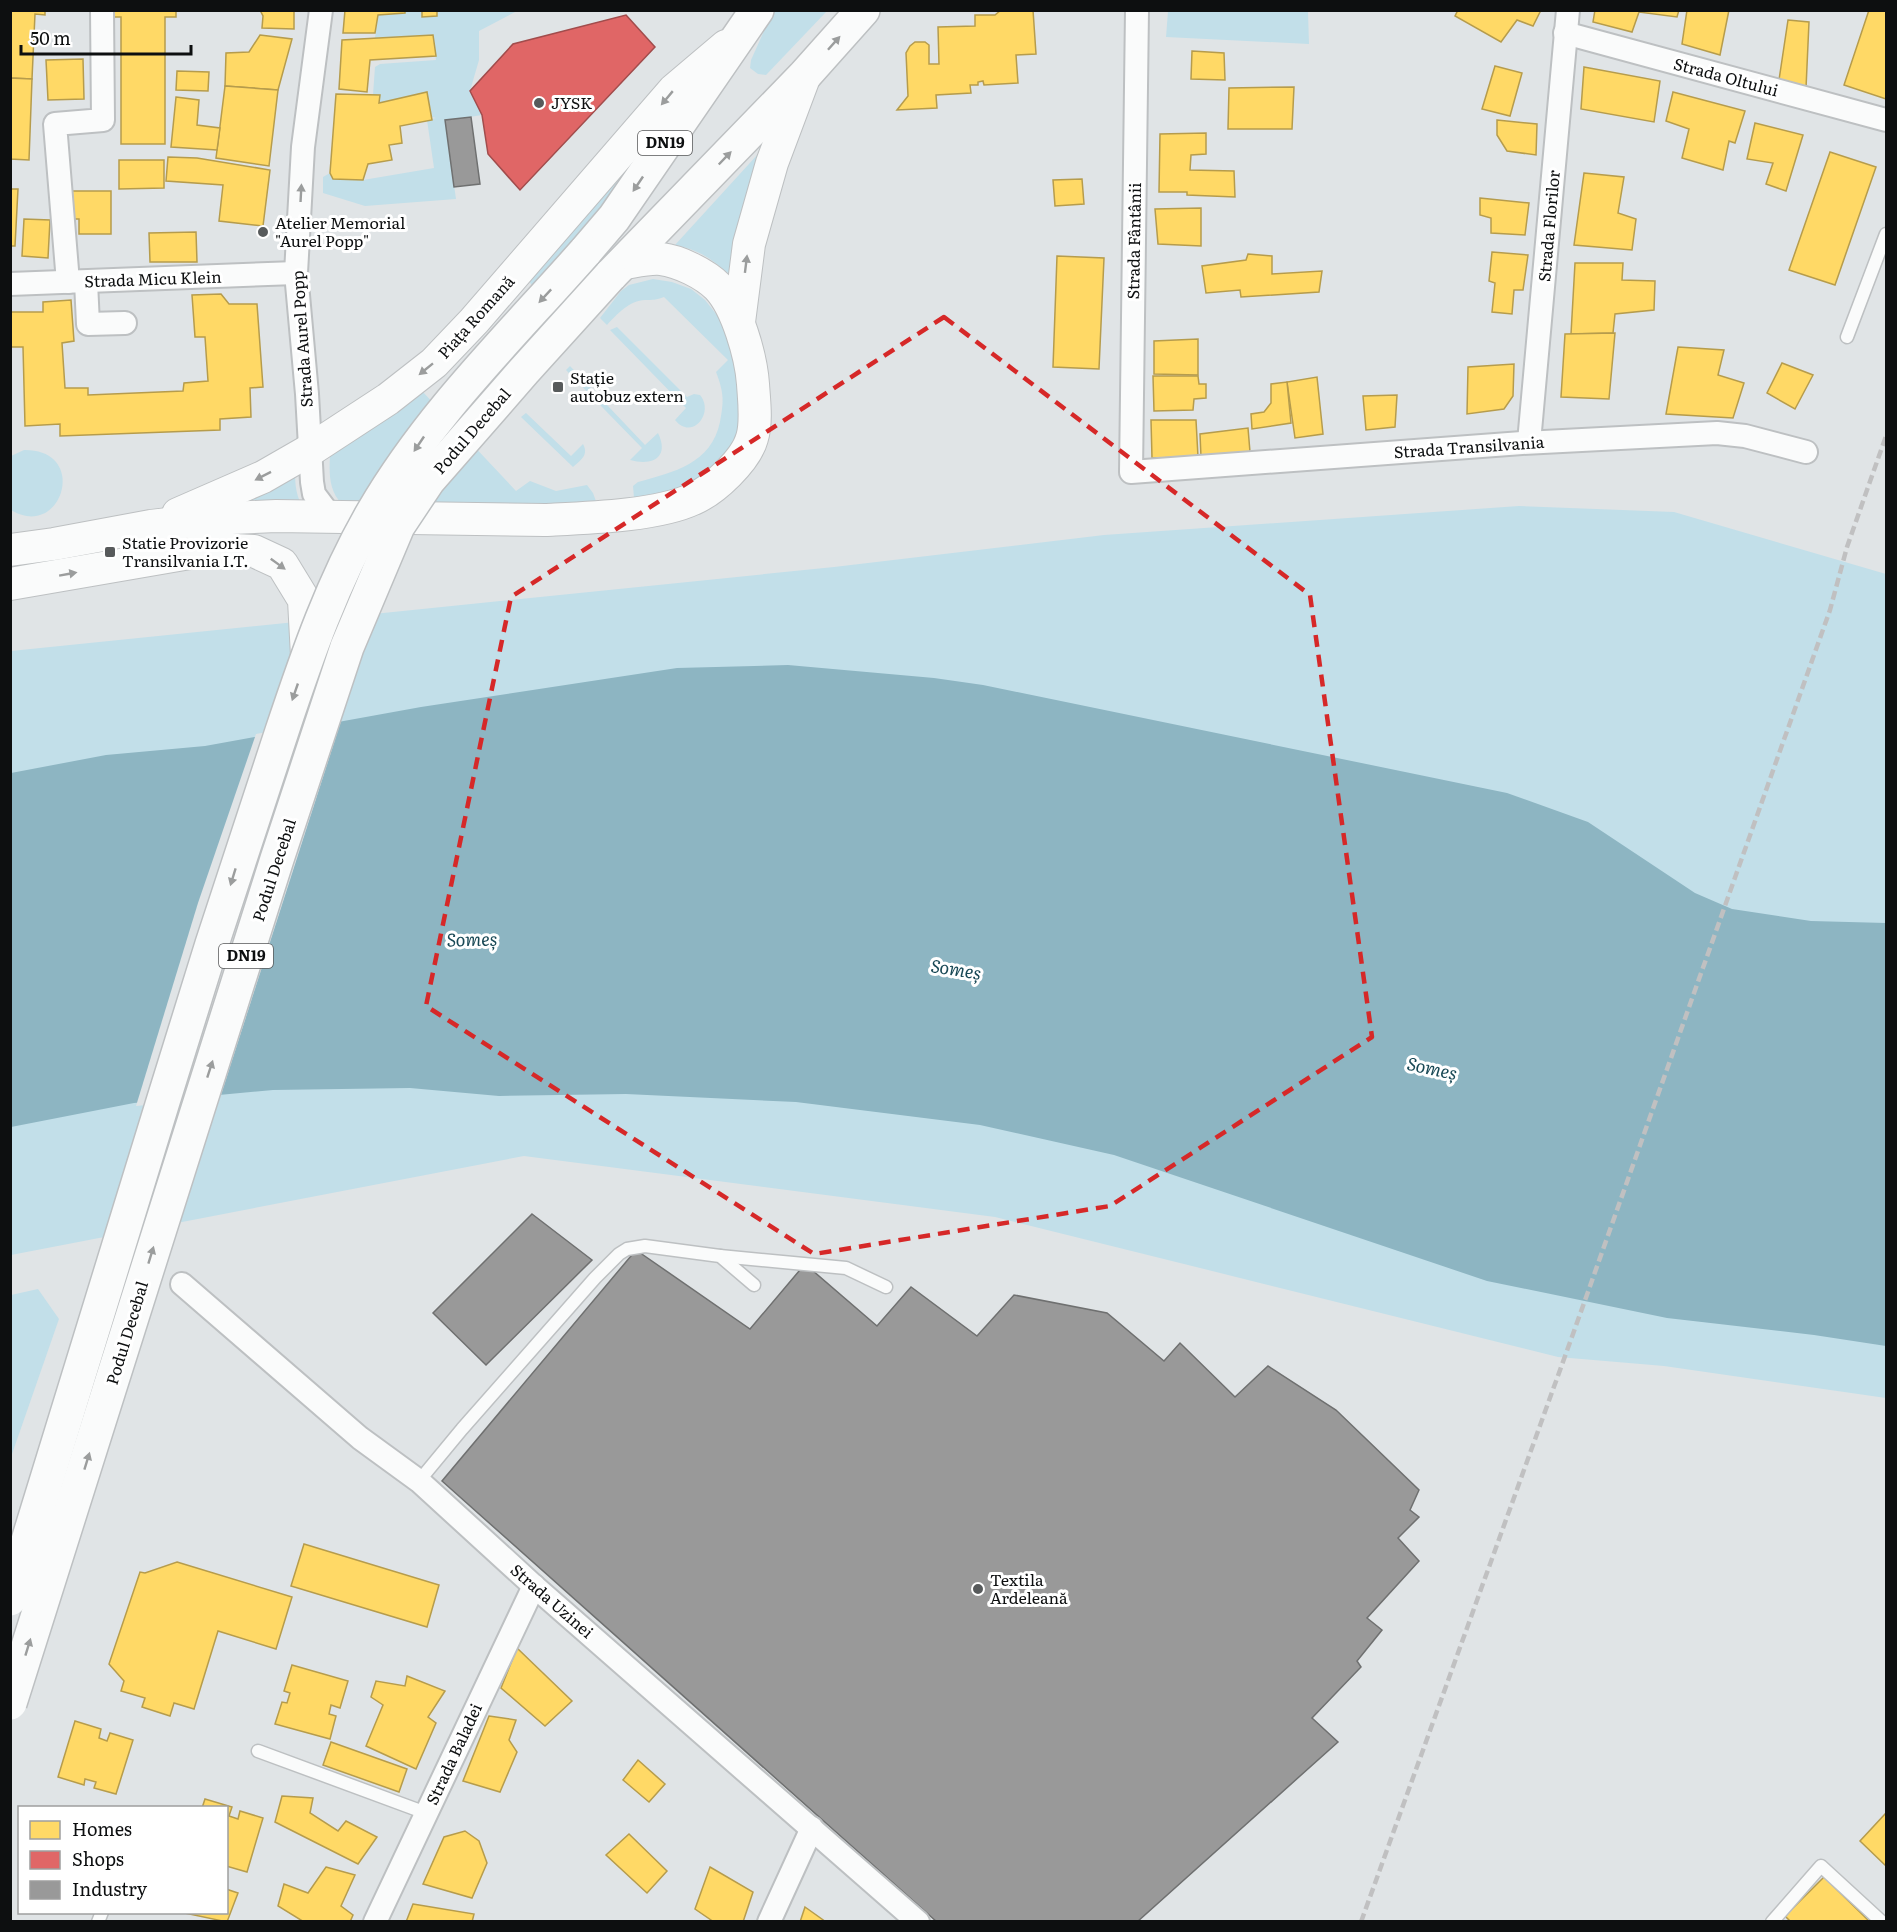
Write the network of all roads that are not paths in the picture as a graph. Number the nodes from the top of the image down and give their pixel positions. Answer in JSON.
{"nodes":[{"id":1,"x":102,"y":10,"type":"edge"},
{"id":2,"x":321,"y":10,"type":"edge"},
{"id":3,"x":863,"y":10,"type":"edge"},
{"id":4,"x":1137,"y":10,"type":"edge"},
{"id":5,"x":1568,"y":10,"type":"edge"},
{"id":6,"x":750,"y":21,"type":"edge"},
{"id":7,"x":1565,"y":33,"type":"junction"},
{"id":8,"x":805,"y":75,"type":"junction"},
{"id":9,"x":1887,"y":120,"type":"edge"},
{"id":10,"x":1887,"y":234,"type":"edge"},
{"id":11,"x":585,"y":252,"type":"joint"},
{"id":12,"x":618,"y":270,"type":"junction"},
{"id":13,"x":296,"y":273,"type":"junction"},
{"id":14,"x":77,"y":282,"type":"junction"},
{"id":15,"x":10,"y":284,"type":"edge"},
{"id":16,"x":739,"y":322,"type":"junction"},
{"id":17,"x":124,"y":323,"type":"dead end"},
{"id":18,"x":1847,"y":337,"type":"dead end"},
{"id":19,"x":1529,"y":442,"type":"junction"},
{"id":20,"x":310,"y":450,"type":"junction"},
{"id":21,"x":1806,"y":452,"type":"dead end"},
{"id":22,"x":1131,"y":472,"type":"joint"},
{"id":23,"x":332,"y":518,"type":"junction"},
{"id":24,"x":151,"y":526,"type":"junction"},
{"id":25,"x":10,"y":550,"type":"edge"},
{"id":26,"x":10,"y":584,"type":"edge"},
{"id":27,"x":307,"y":656,"type":"junction"},
{"id":28,"x":720,"y":1256,"type":"junction"},
{"id":29,"x":182,"y":1284,"type":"dead end"},
{"id":30,"x":754,"y":1285,"type":"dead end"},
{"id":31,"x":886,"y":1287,"type":"dead end"},
{"id":32,"x":419,"y":1481,"type":"junction"},
{"id":33,"x":534,"y":1586,"type":"junction"},
{"id":34,"x":10,"y":1599,"type":"edge"},
{"id":35,"x":10,"y":1703,"type":"edge"},
{"id":36,"x":258,"y":1751,"type":"dead end"},
{"id":37,"x":426,"y":1813,"type":"junction"},
{"id":38,"x":812,"y":1828,"type":"junction"},
{"id":39,"x":375,"y":1922,"type":"edge"},
{"id":40,"x":769,"y":1922,"type":"edge"},
{"id":41,"x":918,"y":1922,"type":"edge"},
{"id":42,"x":1772,"y":1922,"type":"edge"},
{"id":43,"x":1882,"y":1922,"type":"edge"}],
"edges":[{"from":1,"to":14,"type":"street"},
{"from":13,"to":2,"type":"street","name":"Strada Aurel Popp","one_way":true},
{"from":8,"to":3,"type":"main road","name":"Piața Romană","number":"DN19","one_way":true},
{"from":4,"to":22,"type":"street","name":"Strada Fântânii"},
{"from":5,"to":7,"type":"street","name":"Strada Florilor"},
{"from":6,"to":11,"type":"main road","name":"Piața Romană","number":"DN19","one_way":true},
{"from":6,"to":20,"type":"street","name":"Piața Romană","one_way":true},
{"from":7,"to":9,"type":"street","name":"Strada Oltului"},
{"from":7,"to":19,"type":"street","name":"Strada Florilor"},
{"from":12,"to":8,"type":"main road","name":"Piața Romană","number":"DN19","one_way":true},
{"from":16,"to":8,"type":"street","name":"Piața Romană","one_way":true},
{"from":10,"to":18,"type":"lane"},
{"from":11,"to":27,"type":"main road","name":"Podul Decebal","number":"DN19","one_way":true,"bridge":true},
{"from":12,"to":16,"type":"street","name":"Piața Romană"},
{"from":35,"to":12,"type":"main road","name":"Podul Decebal","number":"DN19","one_way":true,"bridge":true},
{"from":13,"to":14,"type":"street","name":"Strada Micu Klein"},
{"from":13,"to":20,"type":"street","name":"Strada Aurel Popp"},
{"from":14,"to":15,"type":"street","name":"Strada Micu Klein"},
{"from":14,"to":17,"type":"street"},
{"from":16,"to":23,"type":"street","name":"Piața Romană"},
{"from":19,"to":21,"type":"street","name":"Strada Transilvania"},
{"from":19,"to":22,"type":"street","name":"Strada Transilvania"},
{"from":20,"to":23,"type":"street","name":"Strada Aurel Popp"},
{"from":20,"to":24,"type":"street","name":"Piața Romană","one_way":true},
{"from":23,"to":24,"type":"street","name":"Piața Romană"},
{"from":24,"to":25,"type":"street","name":"Piața Romană"},
{"from":26,"to":27,"type":"street","name":"Podul Decebal","one_way":true},
{"from":27,"to":34,"type":"main road","name":"Podul Decebal","number":"DN19","one_way":true,"bridge":true},
{"from":28,"to":30,"type":"lane"},
{"from":28,"to":31,"type":"lane"},
{"from":28,"to":32,"type":"lane"},
{"from":29,"to":32,"type":"street","name":"Strada Uzinei"},
{"from":32,"to":33,"type":"street","name":"Strada Uzinei"},
{"from":33,"to":37,"type":"street","name":"Strada Baladei"},
{"from":33,"to":38,"type":"street","name":"Strada Uzinei"},
{"from":36,"to":37,"type":"lane"},
{"from":37,"to":39,"type":"street","name":"Strada Baladei"},
{"from":38,"to":40,"type":"street"},
{"from":38,"to":41,"type":"street","name":"Strada Uzinei"},
{"from":42,"to":43,"type":"lane"}]}
